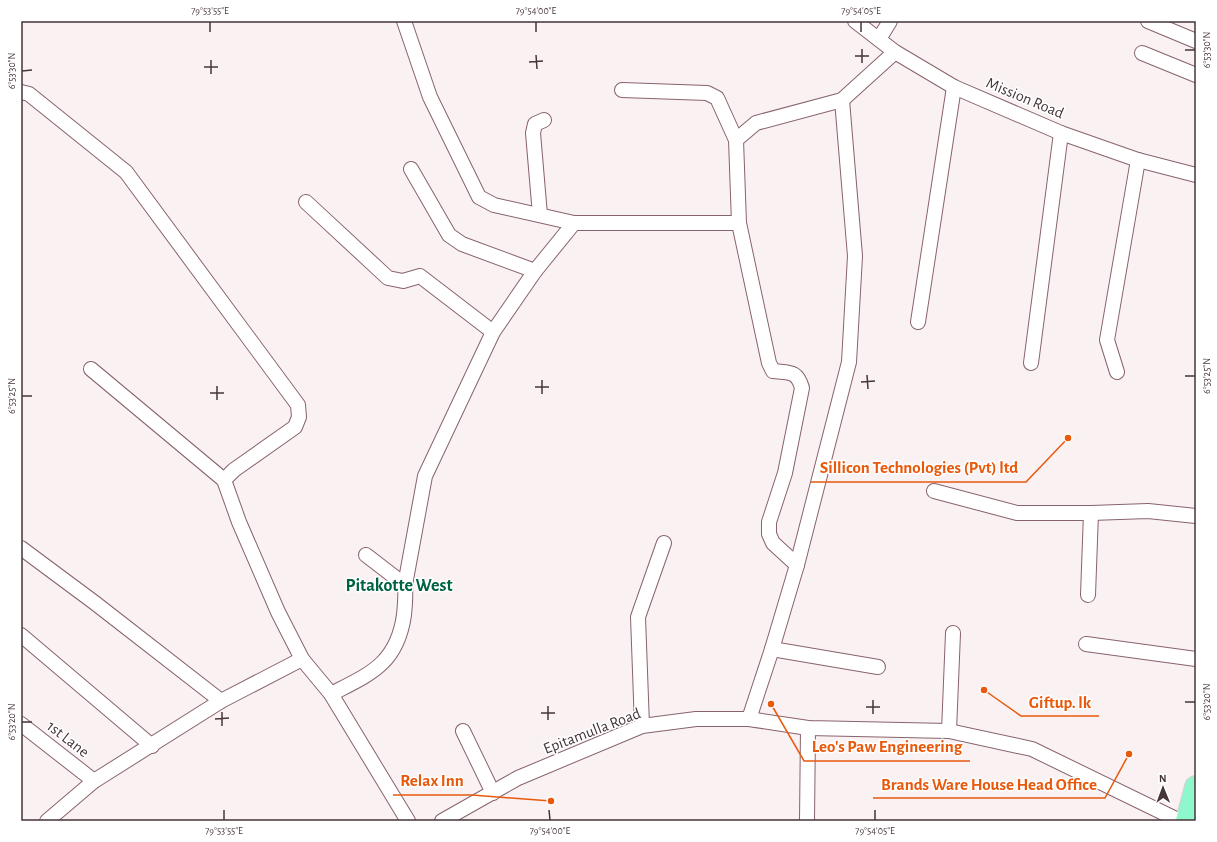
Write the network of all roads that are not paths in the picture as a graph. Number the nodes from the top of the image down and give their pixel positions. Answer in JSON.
{"nodes":[{"id":1,"x":404,"y":21,"type":"edge"},
{"id":2,"x":855,"y":21,"type":"edge"},
{"id":3,"x":890,"y":21,"type":"edge"},
{"id":4,"x":1148,"y":21,"type":"edge"},
{"id":5,"x":879,"y":39,"type":"junction"},
{"id":6,"x":1196,"y":41,"type":"edge"},
{"id":7,"x":895,"y":52,"type":"junction"},
{"id":8,"x":1142,"y":53,"type":"dead end"},
{"id":9,"x":1196,"y":75,"type":"edge"},
{"id":10,"x":954,"y":87,"type":"junction"},
{"id":11,"x":622,"y":90,"type":"dead end"},
{"id":12,"x":21,"y":92,"type":"edge"},
{"id":13,"x":842,"y":100,"type":"junction"},
{"id":14,"x":544,"y":120,"type":"dead end"},
{"id":15,"x":1061,"y":132,"type":"junction"},
{"id":16,"x":736,"y":140,"type":"junction"},
{"id":17,"x":1138,"y":160,"type":"junction"},
{"id":18,"x":410,"y":168,"type":"dead end"},
{"id":19,"x":1196,"y":176,"type":"edge"},
{"id":20,"x":306,"y":202,"type":"dead end"},
{"id":21,"x":540,"y":215,"type":"junction"},
{"id":22,"x":574,"y":223,"type":"junction"},
{"id":23,"x":739,"y":223,"type":"junction"},
{"id":24,"x":535,"y":271,"type":"junction"},
{"id":25,"x":918,"y":322,"type":"dead end"},
{"id":26,"x":493,"y":332,"type":"junction"},
{"id":27,"x":1031,"y":363,"type":"dead end"},
{"id":28,"x":92,"y":368,"type":"dead end"},
{"id":29,"x":1117,"y":372,"type":"dead end"},
{"id":30,"x":224,"y":480,"type":"junction"},
{"id":31,"x":934,"y":491,"type":"dead end"},
{"id":32,"x":1091,"y":513,"type":"junction"},
{"id":33,"x":1196,"y":516,"type":"edge"},
{"id":34,"x":664,"y":543,"type":"dead end"},
{"id":35,"x":21,"y":548,"type":"edge"},
{"id":36,"x":366,"y":555,"type":"dead end"},
{"id":37,"x":797,"y":565,"type":"junction"},
{"id":38,"x":405,"y":585,"type":"junction"},
{"id":39,"x":1088,"y":595,"type":"dead end"},
{"id":40,"x":953,"y":633,"type":"dead end"},
{"id":41,"x":21,"y":635,"type":"edge"},
{"id":42,"x":1086,"y":644,"type":"dead end"},
{"id":43,"x":772,"y":649,"type":"junction"},
{"id":44,"x":302,"y":659,"type":"junction"},
{"id":45,"x":1196,"y":659,"type":"edge"},
{"id":46,"x":878,"y":668,"type":"dead end"},
{"id":47,"x":331,"y":694,"type":"junction"},
{"id":48,"x":221,"y":702,"type":"junction"},
{"id":49,"x":749,"y":720,"type":"junction"},
{"id":50,"x":21,"y":724,"type":"edge"},
{"id":51,"x":642,"y":726,"type":"junction"},
{"id":52,"x":808,"y":728,"type":"junction"},
{"id":53,"x":463,"y":731,"type":"dead end"},
{"id":54,"x":949,"y":731,"type":"junction"},
{"id":55,"x":152,"y":746,"type":"junction"},
{"id":56,"x":94,"y":781,"type":"junction"},
{"id":57,"x":1196,"y":787,"type":"edge"},
{"id":58,"x":493,"y":793,"type":"junction"},
{"id":59,"x":47,"y":821,"type":"edge"},
{"id":60,"x":408,"y":821,"type":"edge"},
{"id":61,"x":442,"y":821,"type":"edge"},
{"id":62,"x":807,"y":821,"type":"edge"},
{"id":63,"x":1180,"y":821,"type":"edge"},
{"id":64,"x":1187,"y":821,"type":"edge"}],
"edges":[{"from":1,"to":21,"type":"street"},
{"from":2,"to":5,"type":"street","name":"Mission Road"},
{"from":3,"to":5,"type":"street"},
{"from":4,"to":6,"type":"street"},
{"from":5,"to":7,"type":"street","name":"Mission Road"},
{"from":7,"to":10,"type":"street","name":"Mission Road"},
{"from":7,"to":13,"type":"street"},
{"from":8,"to":9,"type":"street"},
{"from":10,"to":15,"type":"street","name":"Mission Road"},
{"from":10,"to":25,"type":"street"},
{"from":11,"to":16,"type":"street"},
{"from":12,"to":30,"type":"street"},
{"from":13,"to":16,"type":"street"},
{"from":13,"to":37,"type":"street"},
{"from":14,"to":21,"type":"street"},
{"from":15,"to":17,"type":"street","name":"Mission Road"},
{"from":15,"to":27,"type":"street"},
{"from":16,"to":23,"type":"street"},
{"from":17,"to":19,"type":"street","name":"Mission Road"},
{"from":17,"to":29,"type":"street"},
{"from":18,"to":24,"type":"street"},
{"from":20,"to":26,"type":"street"},
{"from":21,"to":22,"type":"street"},
{"from":22,"to":23,"type":"street"},
{"from":22,"to":24,"type":"street"},
{"from":23,"to":37,"type":"street"},
{"from":24,"to":26,"type":"street"},
{"from":26,"to":38,"type":"street"},
{"from":28,"to":30,"type":"street"},
{"from":30,"to":44,"type":"street"},
{"from":31,"to":32,"type":"street"},
{"from":32,"to":33,"type":"street"},
{"from":32,"to":39,"type":"street"},
{"from":34,"to":51,"type":"street"},
{"from":35,"to":48,"type":"street"},
{"from":36,"to":38,"type":"street"},
{"from":37,"to":43,"type":"street"},
{"from":38,"to":47,"type":"street"},
{"from":40,"to":54,"type":"street"},
{"from":41,"to":55,"type":"street"},
{"from":42,"to":45,"type":"street"},
{"from":43,"to":46,"type":"street"},
{"from":43,"to":49,"type":"street"},
{"from":44,"to":47,"type":"street"},
{"from":44,"to":48,"type":"street"},
{"from":47,"to":60,"type":"street"},
{"from":48,"to":55,"type":"street"},
{"from":49,"to":51,"type":"street","name":"Epitamulla Road"},
{"from":49,"to":52,"type":"street","name":"Epitamulla Road"},
{"from":50,"to":56,"type":"street","name":"1st Lane"},
{"from":51,"to":58,"type":"street","name":"Epitamulla Road"},
{"from":52,"to":54,"type":"street","name":"Epitamulla Road"},
{"from":52,"to":62,"type":"street"},
{"from":53,"to":58,"type":"street"},
{"from":54,"to":63,"type":"street","name":"Epitamulla Road"},
{"from":55,"to":56,"type":"street"},
{"from":56,"to":59,"type":"street"},
{"from":57,"to":64,"type":"main road"},
{"from":58,"to":61,"type":"street","name":"Epitamulla Road"}]}
